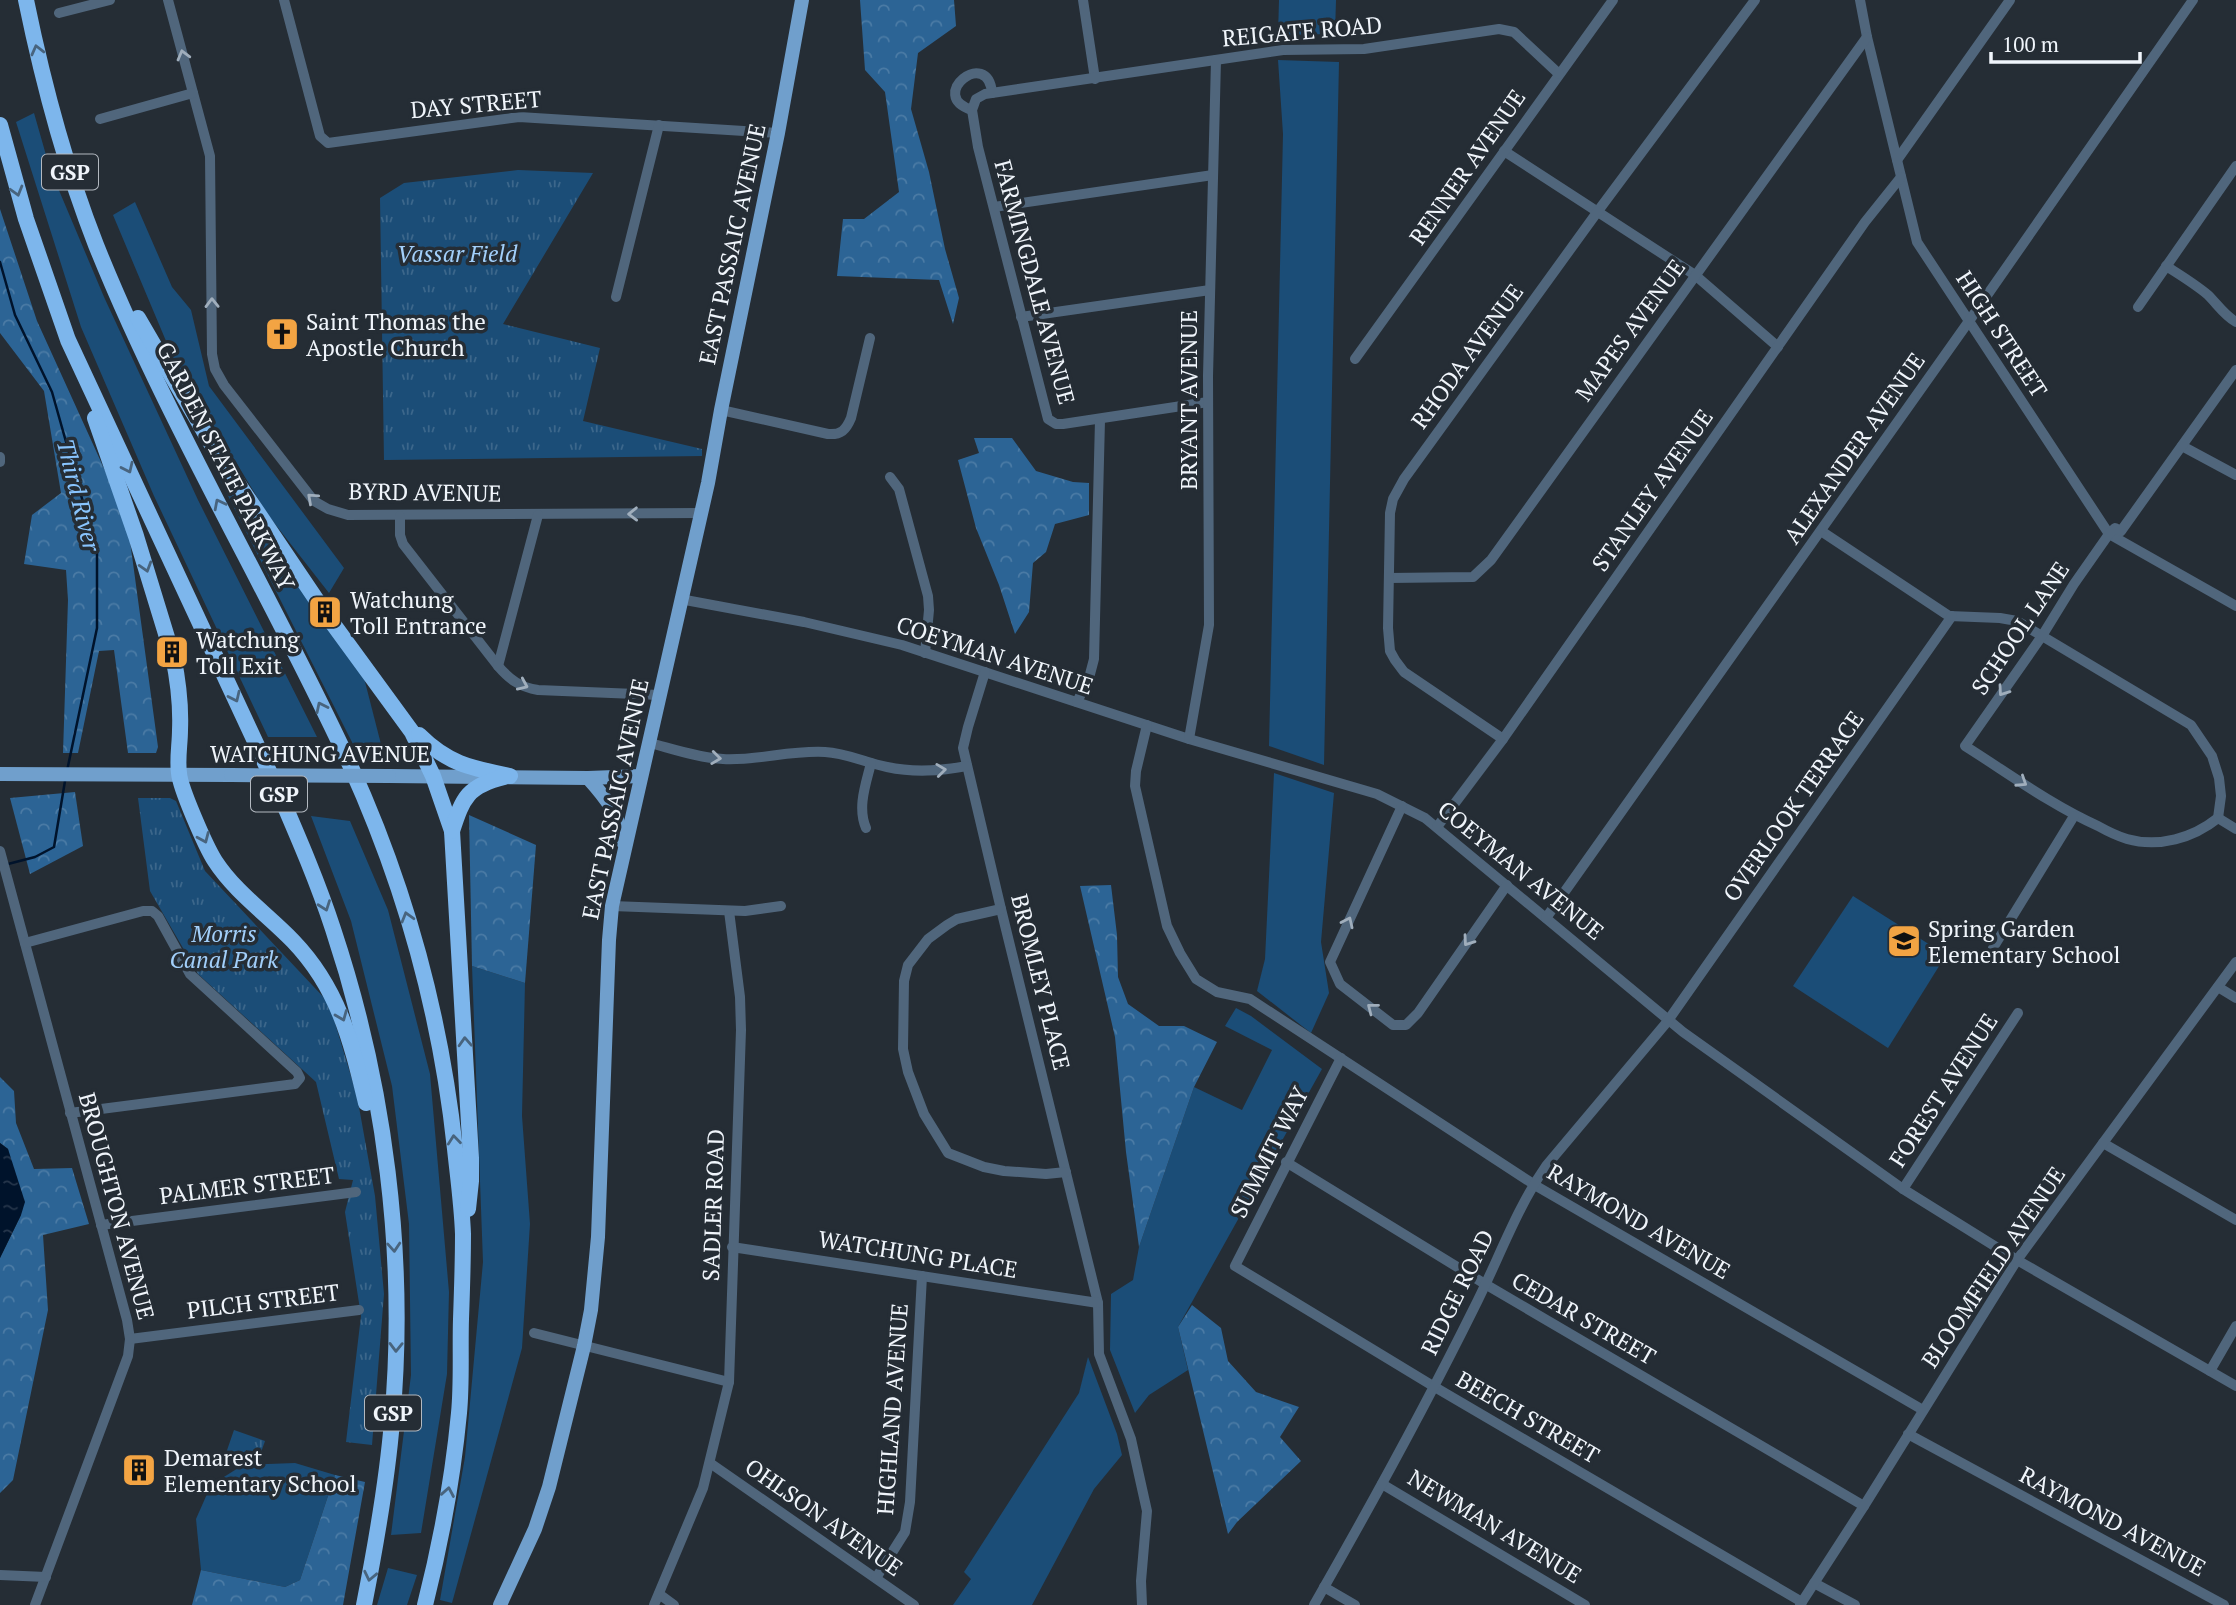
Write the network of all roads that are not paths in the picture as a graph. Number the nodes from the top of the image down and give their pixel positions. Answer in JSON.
{"nodes":[{"id":1,"x":26,"y":0,"type":"edge"},
{"id":2,"x":110,"y":0,"type":"edge"},
{"id":3,"x":168,"y":0,"type":"edge"},
{"id":4,"x":285,"y":0,"type":"edge"},
{"id":5,"x":1083,"y":0,"type":"edge"},
{"id":6,"x":1613,"y":0,"type":"edge"},
{"id":7,"x":1755,"y":0,"type":"edge"},
{"id":8,"x":1860,"y":0,"type":"edge"},
{"id":9,"x":2010,"y":0,"type":"edge"},
{"id":10,"x":2193,"y":0,"type":"edge"},
{"id":11,"x":803,"y":2,"type":"edge"},
{"id":12,"x":59,"y":13,"type":"dead end"},
{"id":13,"x":1867,"y":37,"type":"junction"},
{"id":14,"x":1216,"y":60,"type":"junction"},
{"id":15,"x":1559,"y":74,"type":"junction"},
{"id":16,"x":1095,"y":79,"type":"junction"},
{"id":17,"x":193,"y":93,"type":"junction"},
{"id":18,"x":992,"y":93,"type":"junction"},
{"id":19,"x":972,"y":110,"type":"junction"},
{"id":20,"x":100,"y":119,"type":"dead end"},
{"id":21,"x":0,"y":125,"type":"edge"},
{"id":22,"x":659,"y":125,"type":"junction"},
{"id":23,"x":778,"y":133,"type":"junction"},
{"id":24,"x":1504,"y":151,"type":"junction"},
{"id":25,"x":1897,"y":160,"type":"junction"},
{"id":26,"x":2236,"y":166,"type":"edge"},
{"id":27,"x":1213,"y":175,"type":"junction"},
{"id":28,"x":1901,"y":177,"type":"junction"},
{"id":29,"x":993,"y":207,"type":"junction"},
{"id":30,"x":1598,"y":211,"type":"junction"},
{"id":31,"x":95,"y":243,"type":"junction"},
{"id":32,"x":2166,"y":266,"type":"junction"},
{"id":33,"x":1695,"y":275,"type":"junction"},
{"id":34,"x":1210,"y":290,"type":"junction"},
{"id":35,"x":617,"y":297,"type":"dead end"},
{"id":36,"x":2138,"y":307,"type":"dead end"},
{"id":37,"x":1021,"y":317,"type":"junction"},
{"id":38,"x":1969,"y":321,"type":"junction"},
{"id":39,"x":2236,"y":323,"type":"edge"},
{"id":40,"x":870,"y":338,"type":"dead end"},
{"id":41,"x":68,"y":340,"type":"junction"},
{"id":42,"x":1778,"y":346,"type":"junction"},
{"id":43,"x":1355,"y":359,"type":"dead end"},
{"id":44,"x":2236,"y":370,"type":"edge"},
{"id":45,"x":1208,"y":402,"type":"junction"},
{"id":46,"x":721,"y":410,"type":"junction"},
{"id":47,"x":1100,"y":420,"type":"junction"},
{"id":48,"x":2182,"y":446,"type":"junction"},
{"id":49,"x":2236,"y":475,"type":"edge"},
{"id":50,"x":890,"y":477,"type":"dead end"},
{"id":51,"x":701,"y":513,"type":"junction"},
{"id":52,"x":538,"y":514,"type":"junction"},
{"id":53,"x":400,"y":516,"type":"junction"},
{"id":54,"x":1821,"y":531,"type":"junction"},
{"id":55,"x":2109,"y":534,"type":"junction"},
{"id":56,"x":1389,"y":578,"type":"junction"},
{"id":57,"x":680,"y":599,"type":"junction"},
{"id":58,"x":2236,"y":606,"type":"edge"},
{"id":59,"x":1952,"y":616,"type":"junction"},
{"id":60,"x":2042,"y":636,"type":"junction"},
{"id":61,"x":925,"y":653,"type":"junction"},
{"id":62,"x":498,"y":666,"type":"junction"},
{"id":63,"x":985,"y":672,"type":"junction"},
{"id":64,"x":660,"y":695,"type":"junction"},
{"id":65,"x":1077,"y":702,"type":"junction"},
{"id":66,"x":404,"y":719,"type":"junction"},
{"id":67,"x":1147,"y":725,"type":"junction"},
{"id":68,"x":1189,"y":738,"type":"junction"},
{"id":69,"x":1503,"y":739,"type":"junction"},
{"id":70,"x":650,"y":743,"type":"junction"},
{"id":71,"x":871,"y":763,"type":"junction"},
{"id":72,"x":967,"y":766,"type":"junction"},
{"id":73,"x":0,"y":774,"type":"edge"},
{"id":74,"x":178,"y":775,"type":"junction"},
{"id":75,"x":433,"y":776,"type":"junction"},
{"id":76,"x":510,"y":776,"type":"junction"},
{"id":77,"x":641,"y":776,"type":"junction"},
{"id":78,"x":588,"y":778,"type":"junction"},
{"id":79,"x":1402,"y":806,"type":"junction"},
{"id":80,"x":2074,"y":816,"type":"junction"},
{"id":81,"x":2217,"y":818,"type":"junction"},
{"id":82,"x":1437,"y":827,"type":"junction"},
{"id":83,"x":866,"y":828,"type":"dead end"},
{"id":84,"x":2236,"y":829,"type":"edge"},
{"id":85,"x":452,"y":831,"type":"junction"},
{"id":86,"x":0,"y":851,"type":"edge"},
{"id":87,"x":623,"y":857,"type":"junction"},
{"id":88,"x":1507,"y":885,"type":"junction"},
{"id":89,"x":612,"y":906,"type":"junction"},
{"id":90,"x":782,"y":906,"type":"dead end"},
{"id":91,"x":1000,"y":909,"type":"junction"},
{"id":92,"x":729,"y":911,"type":"junction"},
{"id":93,"x":1546,"y":918,"type":"junction"},
{"id":94,"x":25,"y":943,"type":"junction"},
{"id":95,"x":1993,"y":948,"type":"dead end"},
{"id":96,"x":2236,"y":962,"type":"edge"},
{"id":97,"x":2218,"y":987,"type":"junction"},
{"id":98,"x":2236,"y":998,"type":"edge"},
{"id":99,"x":2018,"y":1013,"type":"dead end"},
{"id":100,"x":1668,"y":1020,"type":"junction"},
{"id":101,"x":1341,"y":1058,"type":"junction"},
{"id":102,"x":70,"y":1113,"type":"junction"},
{"id":103,"x":2103,"y":1143,"type":"junction"},
{"id":104,"x":1286,"y":1162,"type":"junction"},
{"id":105,"x":1066,"y":1172,"type":"junction"},
{"id":106,"x":1534,"y":1184,"type":"junction"},
{"id":107,"x":1903,"y":1189,"type":"junction"},
{"id":108,"x":356,"y":1192,"type":"dead end"},
{"id":109,"x":391,"y":1208,"type":"junction"},
{"id":110,"x":2236,"y":1220,"type":"edge"},
{"id":111,"x":101,"y":1225,"type":"junction"},
{"id":112,"x":463,"y":1232,"type":"junction"},
{"id":113,"x":732,"y":1247,"type":"junction"},
{"id":114,"x":2017,"y":1260,"type":"junction"},
{"id":115,"x":1235,"y":1266,"type":"joint"},
{"id":116,"x":922,"y":1276,"type":"junction"},
{"id":117,"x":1485,"y":1284,"type":"junction"},
{"id":118,"x":1098,"y":1303,"type":"junction"},
{"id":119,"x":359,"y":1310,"type":"dead end"},
{"id":120,"x":2236,"y":1326,"type":"edge"},
{"id":121,"x":534,"y":1333,"type":"dead end"},
{"id":122,"x":130,"y":1339,"type":"junction"},
{"id":123,"x":584,"y":1346,"type":"junction"},
{"id":124,"x":2210,"y":1371,"type":"junction"},
{"id":125,"x":729,"y":1382,"type":"junction"},
{"id":126,"x":1433,"y":1386,"type":"junction"},
{"id":127,"x":2236,"y":1386,"type":"edge"},
{"id":128,"x":1923,"y":1410,"type":"junction"},
{"id":129,"x":1908,"y":1434,"type":"junction"},
{"id":130,"x":710,"y":1463,"type":"junction"},
{"id":131,"x":1382,"y":1484,"type":"junction"},
{"id":132,"x":1864,"y":1506,"type":"junction"},
{"id":133,"x":0,"y":1574,"type":"edge"},
{"id":134,"x":46,"y":1577,"type":"junction"},
{"id":135,"x":876,"y":1578,"type":"junction"},
{"id":136,"x":1814,"y":1583,"type":"junction"},
{"id":137,"x":1324,"y":1587,"type":"junction"},
{"id":138,"x":656,"y":1600,"type":"edge"},
{"id":139,"x":1801,"y":1603,"type":"edge"},
{"id":140,"x":36,"y":1605,"type":"edge"},
{"id":141,"x":364,"y":1605,"type":"edge"},
{"id":142,"x":425,"y":1605,"type":"edge"},
{"id":143,"x":500,"y":1605,"type":"edge"},
{"id":144,"x":674,"y":1605,"type":"edge"},
{"id":145,"x":914,"y":1605,"type":"edge"},
{"id":146,"x":1142,"y":1605,"type":"edge"},
{"id":147,"x":1314,"y":1605,"type":"edge"},
{"id":148,"x":1355,"y":1605,"type":"edge"},
{"id":149,"x":1585,"y":1605,"type":"edge"},
{"id":150,"x":1855,"y":1605,"type":"edge"},
{"id":151,"x":2224,"y":1605,"type":"edge"}],
"edges":[{"from":31,"to":1,"type":"highway","name":"GARDEN STATE PARKWAY","number":"GSP","one_way":true},
{"from":2,"to":12,"type":"street"},
{"from":17,"to":3,"type":"street","name":"BYRD AVENUE","one_way":true},
{"from":4,"to":22,"type":"street","name":"DAY STREET"},
{"from":5,"to":16,"type":"street"},
{"from":6,"to":15,"type":"street","name":"RENNER AVENUE"},
{"from":7,"to":30,"type":"street","name":"RHODA AVENUE"},
{"from":8,"to":13,"type":"street","name":"HIGH STREET"},
{"from":9,"to":25,"type":"street"},
{"from":10,"to":38,"type":"street","name":"ALEXANDER AVENUE"},
{"from":11,"to":23,"type":"main road","name":"EAST PASSAIC AVENUE"},
{"from":13,"to":25,"type":"street","name":"HIGH STREET"},
{"from":13,"to":33,"type":"street","name":"MAPES AVENUE"},
{"from":14,"to":15,"type":"street","name":"REIGATE ROAD"},
{"from":14,"to":16,"type":"street","name":"REIGATE ROAD"},
{"from":14,"to":27,"type":"street","name":"BRYANT AVENUE"},
{"from":15,"to":24,"type":"street","name":"RENNER AVENUE"},
{"from":16,"to":18,"type":"street","name":"REIGATE ROAD"},
{"from":17,"to":20,"type":"street"},
{"from":53,"to":17,"type":"street","name":"BYRD AVENUE","one_way":true},
{"from":18,"to":19,"type":"street"},
{"from":18,"to":19,"type":"street"},
{"from":19,"to":29,"type":"street","name":"FARMINGDALE AVENUE"},
{"from":21,"to":41,"type":"highway","number":"GSP","one_way":true},
{"from":22,"to":23,"type":"street","name":"DAY STREET"},
{"from":22,"to":35,"type":"street"},
{"from":23,"to":46,"type":"main road","name":"EAST PASSAIC AVENUE"},
{"from":24,"to":30,"type":"street"},
{"from":24,"to":43,"type":"street","name":"RENNER AVENUE"},
{"from":25,"to":28,"type":"street","name":"HIGH STREET"},
{"from":26,"to":32,"type":"street"},
{"from":27,"to":29,"type":"street"},
{"from":27,"to":34,"type":"street","name":"BRYANT AVENUE"},
{"from":28,"to":38,"type":"street","name":"HIGH STREET"},
{"from":28,"to":42,"type":"street","name":"STANLEY AVENUE"},
{"from":29,"to":37,"type":"street","name":"FARMINGDALE AVENUE"},
{"from":30,"to":33,"type":"street"},
{"from":30,"to":56,"type":"street","name":"RHODA AVENUE"},
{"from":31,"to":66,"type":"highway"},
{"from":112,"to":31,"type":"highway","name":"GARDEN STATE PARKWAY","number":"GSP","one_way":true},
{"from":32,"to":36,"type":"street"},
{"from":32,"to":39,"type":"street"},
{"from":33,"to":42,"type":"street"},
{"from":33,"to":56,"type":"street","name":"MAPES AVENUE"},
{"from":34,"to":37,"type":"street"},
{"from":34,"to":45,"type":"street","name":"BRYANT AVENUE"},
{"from":37,"to":47,"type":"street","name":"FARMINGDALE AVENUE"},
{"from":38,"to":54,"type":"street","name":"ALEXANDER AVENUE"},
{"from":38,"to":55,"type":"street","name":"HIGH STREET"},
{"from":40,"to":46,"type":"street"},
{"from":41,"to":74,"type":"highway","one_way":true},
{"from":41,"to":109,"type":"highway","number":"GSP","one_way":true},
{"from":42,"to":69,"type":"street","name":"STANLEY AVENUE"},
{"from":44,"to":48,"type":"street"},
{"from":45,"to":47,"type":"street"},
{"from":45,"to":68,"type":"street","name":"BRYANT AVENUE"},
{"from":46,"to":51,"type":"main road","name":"EAST PASSAIC AVENUE"},
{"from":47,"to":65,"type":"street","name":"FARMINGDALE AVENUE"},
{"from":48,"to":49,"type":"street"},
{"from":48,"to":55,"type":"street","name":"SCHOOL LANE"},
{"from":50,"to":61,"type":"street"},
{"from":51,"to":52,"type":"street","name":"BYRD AVENUE","one_way":true},
{"from":51,"to":57,"type":"main road","name":"EAST PASSAIC AVENUE"},
{"from":52,"to":53,"type":"street","name":"BYRD AVENUE"},
{"from":52,"to":62,"type":"street"},
{"from":53,"to":62,"type":"street"},
{"from":54,"to":59,"type":"street"},
{"from":54,"to":93,"type":"street","name":"ALEXANDER AVENUE"},
{"from":55,"to":58,"type":"street","name":"HIGH STREET"},
{"from":55,"to":60,"type":"street","name":"SCHOOL LANE"},
{"from":56,"to":69,"type":"street","name":"RHODA AVENUE"},
{"from":57,"to":61,"type":"street","name":"COEYMAN AVENUE"},
{"from":57,"to":64,"type":"main road","name":"EAST PASSAIC AVENUE"},
{"from":59,"to":60,"type":"street"},
{"from":59,"to":100,"type":"street","name":"OVERLOOK TERRACE"},
{"from":60,"to":80,"type":"street","name":"SCHOOL LANE","one_way":true},
{"from":60,"to":81,"type":"street"},
{"from":61,"to":63,"type":"street","name":"COEYMAN AVENUE"},
{"from":62,"to":64,"type":"street","one_way":true},
{"from":63,"to":65,"type":"street","name":"COEYMAN AVENUE"},
{"from":63,"to":72,"type":"street","name":"BROMLEY PLACE"},
{"from":64,"to":70,"type":"main road","name":"EAST PASSAIC AVENUE"},
{"from":65,"to":67,"type":"street","name":"COEYMAN AVENUE"},
{"from":66,"to":75,"type":"highway"},
{"from":66,"to":76,"type":"highway"},
{"from":67,"to":68,"type":"street","name":"COEYMAN AVENUE"},
{"from":67,"to":101,"type":"street","name":"RAYMOND AVENUE"},
{"from":68,"to":79,"type":"street","name":"COEYMAN AVENUE"},
{"from":69,"to":82,"type":"street","name":"STANLEY AVENUE"},
{"from":70,"to":71,"type":"street","one_way":true},
{"from":70,"to":77,"type":"main road","name":"EAST PASSAIC AVENUE"},
{"from":71,"to":72,"type":"street","one_way":true},
{"from":71,"to":83,"type":"street"},
{"from":72,"to":91,"type":"street","name":"BROMLEY PLACE"},
{"from":73,"to":74,"type":"main road","name":"WATCHUNG AVENUE"},
{"from":74,"to":75,"type":"main road","name":"WATCHUNG AVENUE","bridge":true},
{"from":74,"to":109,"type":"highway","one_way":true},
{"from":75,"to":76,"type":"main road","name":"WATCHUNG AVENUE"},
{"from":75,"to":85,"type":"highway"},
{"from":76,"to":78,"type":"main road","name":"WATCHUNG AVENUE"},
{"from":76,"to":85,"type":"highway"},
{"from":77,"to":78,"type":"main road","name":"WATCHUNG AVENUE"},
{"from":77,"to":87,"type":"main road","name":"EAST PASSAIC AVENUE"},
{"from":78,"to":87,"type":"main road"},
{"from":79,"to":82,"type":"street","name":"COEYMAN AVENUE"},
{"from":88,"to":79,"type":"street","one_way":true},
{"from":80,"to":81,"type":"street"},
{"from":80,"to":95,"type":"street"},
{"from":81,"to":84,"type":"street"},
{"from":82,"to":88,"type":"street","name":"COEYMAN AVENUE"},
{"from":112,"to":85,"type":"highway","one_way":true},
{"from":86,"to":94,"type":"street","name":"BROUGHTON AVENUE"},
{"from":87,"to":89,"type":"main road","name":"EAST PASSAIC AVENUE"},
{"from":88,"to":93,"type":"street","name":"COEYMAN AVENUE"},
{"from":89,"to":92,"type":"street"},
{"from":89,"to":123,"type":"main road","name":"EAST PASSAIC AVENUE"},
{"from":90,"to":92,"type":"street"},
{"from":91,"to":105,"type":"street","name":"BROMLEY PLACE"},
{"from":91,"to":105,"type":"street"},
{"from":92,"to":113,"type":"street","name":"SADLER ROAD"},
{"from":93,"to":100,"type":"street","name":"COEYMAN AVENUE"},
{"from":94,"to":102,"type":"street","name":"BROUGHTON AVENUE"},
{"from":94,"to":102,"type":"street"},
{"from":96,"to":97,"type":"street","name":"BLOOMFIELD AVENUE"},
{"from":97,"to":98,"type":"street"},
{"from":97,"to":103,"type":"street","name":"BLOOMFIELD AVENUE"},
{"from":99,"to":107,"type":"street","name":"FOREST AVENUE"},
{"from":100,"to":106,"type":"street","name":"RIDGE ROAD"},
{"from":100,"to":107,"type":"street","name":"COEYMAN AVENUE"},
{"from":101,"to":104,"type":"street","name":"SUMMIT WAY"},
{"from":101,"to":106,"type":"street","name":"RAYMOND AVENUE"},
{"from":102,"to":111,"type":"street","name":"BROUGHTON AVENUE"},
{"from":103,"to":110,"type":"street"},
{"from":103,"to":114,"type":"street","name":"BLOOMFIELD AVENUE"},
{"from":104,"to":115,"type":"street","name":"SUMMIT WAY"},
{"from":104,"to":117,"type":"street","name":"CEDAR STREET"},
{"from":105,"to":118,"type":"street","name":"BROMLEY PLACE"},
{"from":106,"to":117,"type":"street","name":"RIDGE ROAD"},
{"from":106,"to":128,"type":"street","name":"RAYMOND AVENUE"},
{"from":107,"to":114,"type":"street","name":"COEYMAN AVENUE"},
{"from":108,"to":111,"type":"street","name":"PALMER STREET"},
{"from":109,"to":141,"type":"highway","number":"GSP","one_way":true},
{"from":111,"to":122,"type":"street","name":"BROUGHTON AVENUE"},
{"from":142,"to":112,"type":"highway","name":"GARDEN STATE PARKWAY","number":"GSP","one_way":true},
{"from":113,"to":116,"type":"street","name":"WATCHUNG PLACE"},
{"from":113,"to":125,"type":"street","name":"SADLER ROAD"},
{"from":114,"to":124,"type":"street","name":"COEYMAN AVENUE"},
{"from":114,"to":128,"type":"street","name":"BLOOMFIELD AVENUE"},
{"from":115,"to":126,"type":"street","name":"BEECH STREET"},
{"from":116,"to":118,"type":"street","name":"WATCHUNG PLACE"},
{"from":116,"to":135,"type":"street","name":"HIGHLAND AVENUE"},
{"from":117,"to":126,"type":"street","name":"RIDGE ROAD"},
{"from":117,"to":132,"type":"street","name":"CEDAR STREET"},
{"from":118,"to":146,"type":"street","name":"BROMLEY PLACE"},
{"from":119,"to":122,"type":"street","name":"PILCH STREET"},
{"from":120,"to":124,"type":"street"},
{"from":121,"to":123,"type":"street"},
{"from":122,"to":134,"type":"street","name":"BROUGHTON AVENUE"},
{"from":123,"to":125,"type":"street"},
{"from":123,"to":143,"type":"main road","name":"EAST PASSAIC AVENUE"},
{"from":124,"to":127,"type":"street","name":"COEYMAN AVENUE"},
{"from":125,"to":130,"type":"street","name":"SADLER ROAD"},
{"from":126,"to":131,"type":"street","name":"RIDGE ROAD"},
{"from":126,"to":139,"type":"street","name":"BEECH STREET"},
{"from":128,"to":129,"type":"street","name":"BLOOMFIELD AVENUE"},
{"from":129,"to":132,"type":"street","name":"BLOOMFIELD AVENUE"},
{"from":129,"to":151,"type":"street","name":"RAYMOND AVENUE"},
{"from":130,"to":135,"type":"street","name":"OHLSON AVENUE"},
{"from":130,"to":138,"type":"street","name":"SADLER ROAD"},
{"from":131,"to":137,"type":"street","name":"RIDGE ROAD"},
{"from":131,"to":149,"type":"street","name":"NEWMAN AVENUE"},
{"from":132,"to":136,"type":"street","name":"BLOOMFIELD AVENUE"},
{"from":133,"to":134,"type":"street"},
{"from":134,"to":140,"type":"street","name":"BROUGHTON AVENUE"},
{"from":135,"to":145,"type":"street","name":"OHLSON AVENUE"},
{"from":136,"to":139,"type":"street","name":"BLOOMFIELD AVENUE"},
{"from":136,"to":150,"type":"street"},
{"from":137,"to":147,"type":"street","name":"RIDGE ROAD"},
{"from":137,"to":148,"type":"street"},
{"from":138,"to":144,"type":"street"}]}
